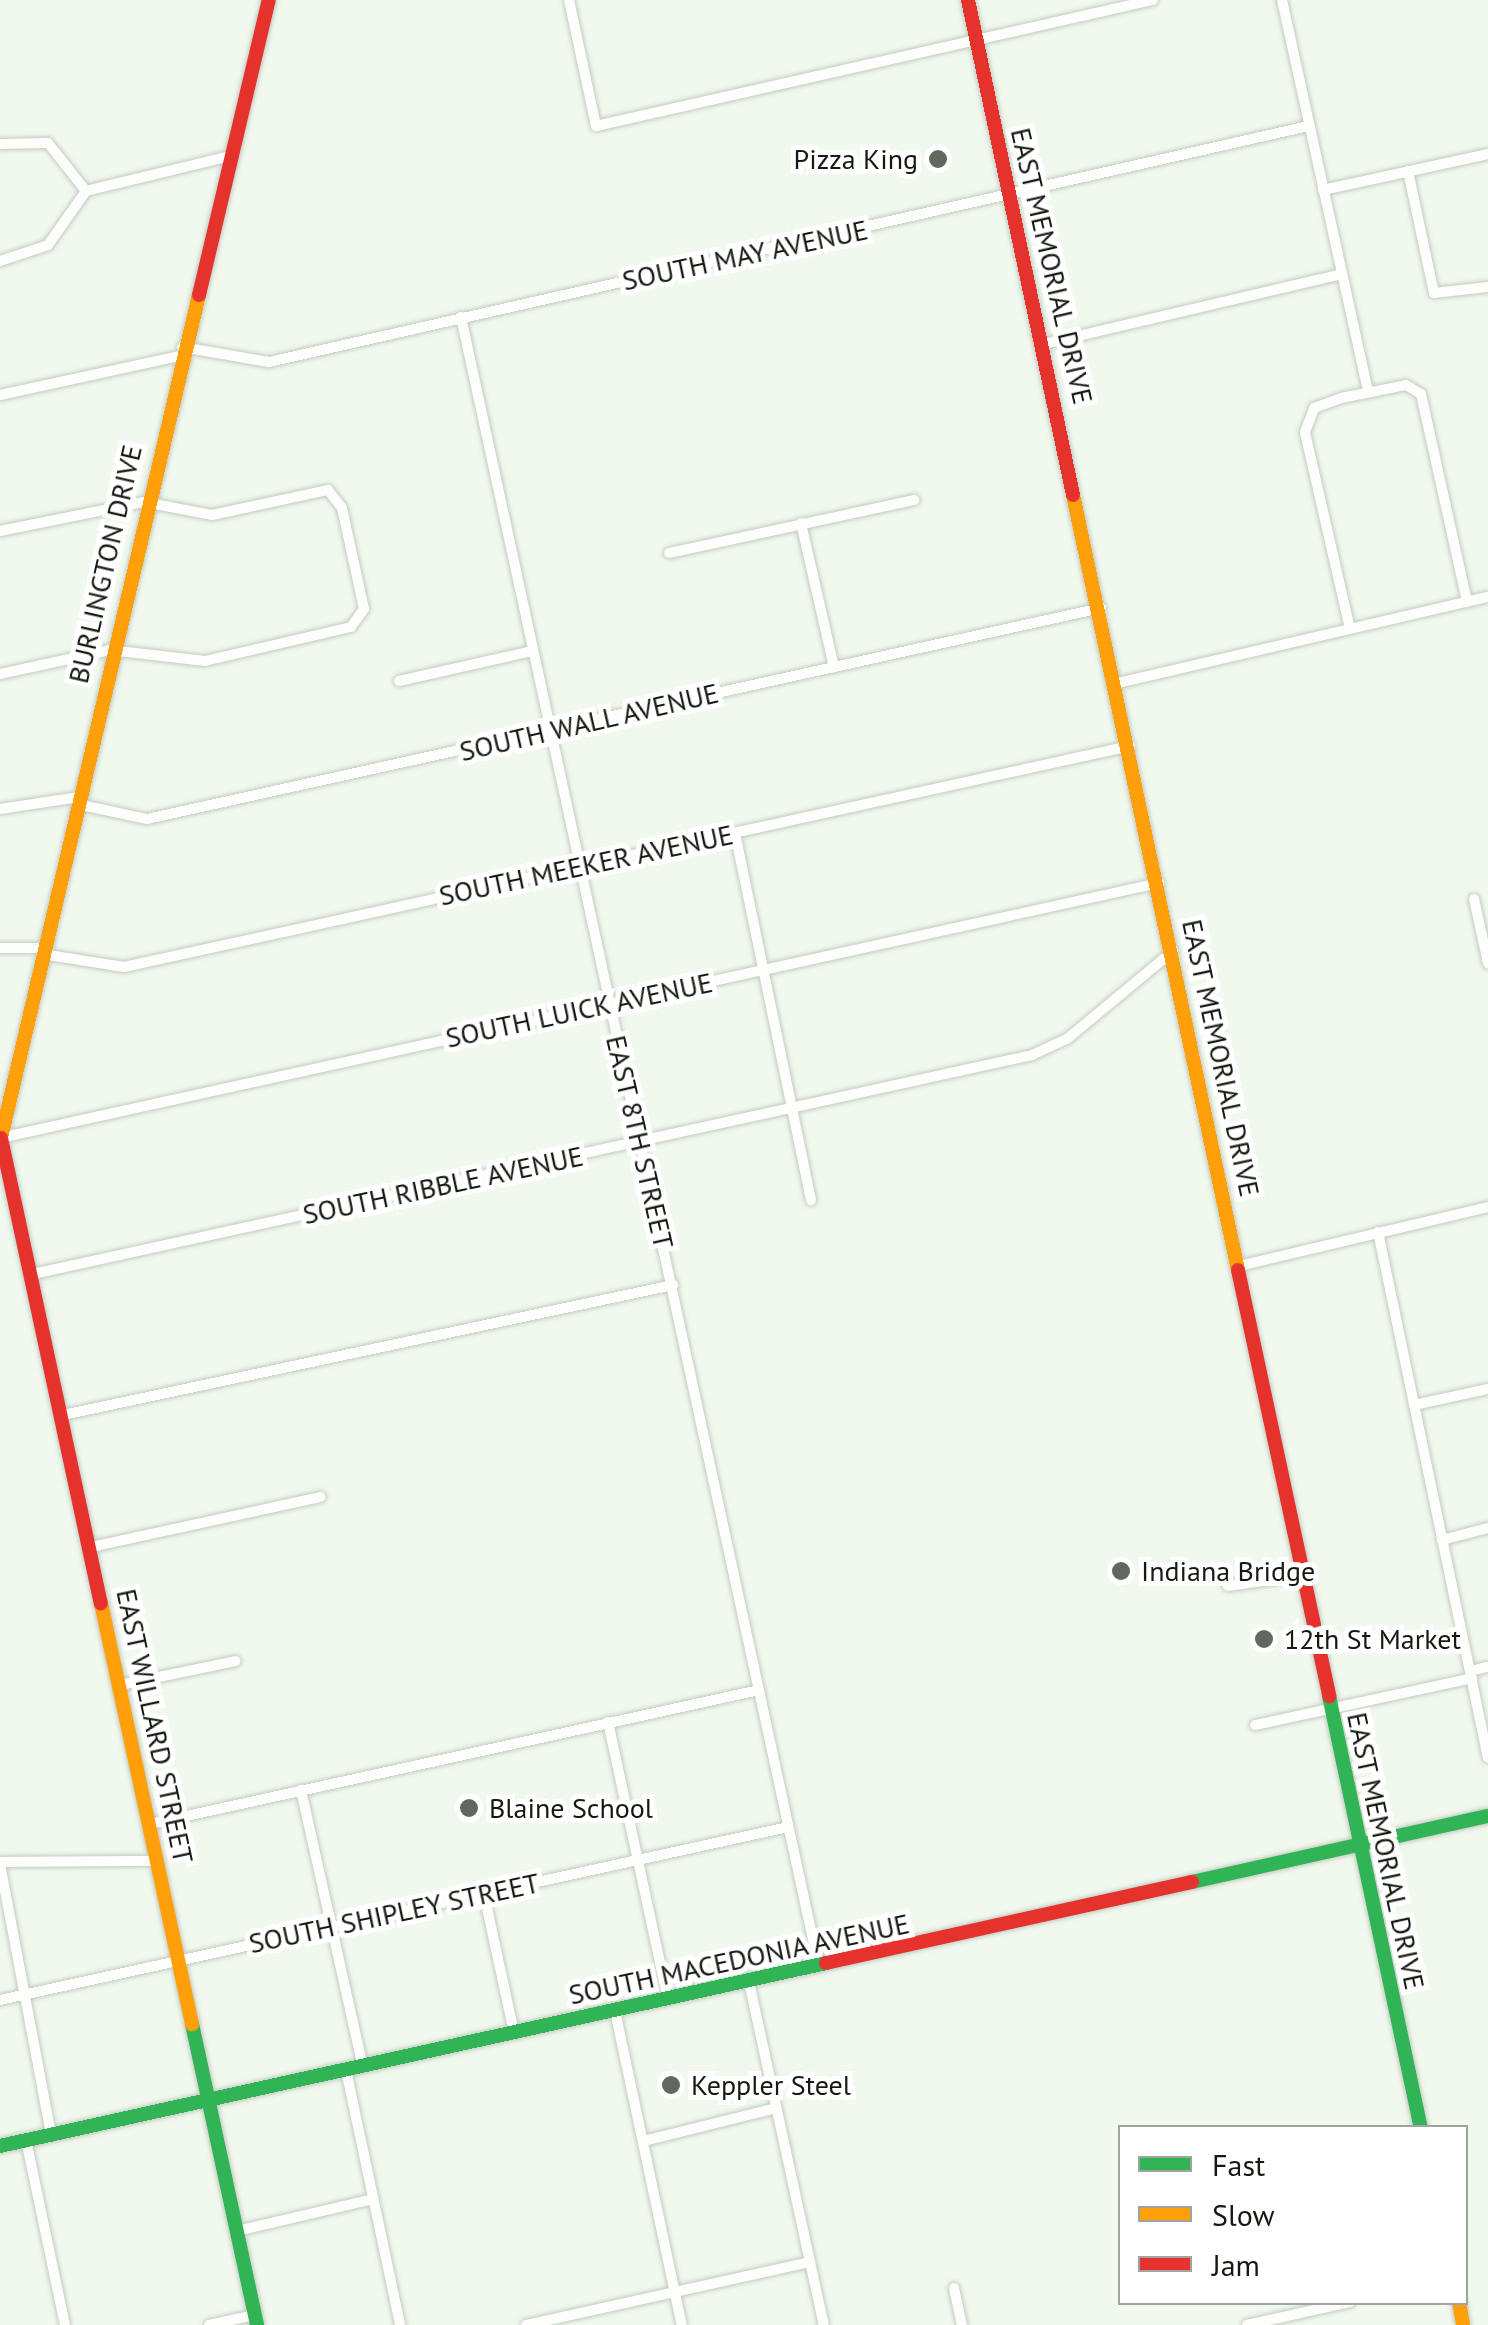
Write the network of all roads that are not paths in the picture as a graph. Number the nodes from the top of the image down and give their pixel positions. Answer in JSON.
{"nodes":[{"id":1,"x":269,"y":0,"type":"edge"},
{"id":2,"x":569,"y":0,"type":"edge"},
{"id":3,"x":968,"y":0,"type":"edge"},
{"id":4,"x":1153,"y":0,"type":"edge"},
{"id":5,"x":1282,"y":0,"type":"edge"},
{"id":6,"x":977,"y":41,"type":"junction"},
{"id":7,"x":1309,"y":126,"type":"junction"},
{"id":8,"x":0,"y":144,"type":"edge"},
{"id":9,"x":1488,"y":154,"type":"edge"},
{"id":10,"x":227,"y":157,"type":"junction"},
{"id":11,"x":1408,"y":171,"type":"junction"},
{"id":12,"x":1323,"y":190,"type":"junction"},
{"id":13,"x":86,"y":191,"type":"junction"},
{"id":14,"x":1010,"y":196,"type":"junction"},
{"id":15,"x":0,"y":262,"type":"edge"},
{"id":16,"x":1342,"y":274,"type":"junction"},
{"id":17,"x":1488,"y":287,"type":"edge"},
{"id":18,"x":460,"y":317,"type":"junction"},
{"id":19,"x":1044,"y":344,"type":"junction"},
{"id":20,"x":180,"y":351,"type":"junction"},
{"id":21,"x":1368,"y":392,"type":"junction"},
{"id":22,"x":0,"y":394,"type":"edge"},
{"id":23,"x":914,"y":500,"type":"dead end"},
{"id":24,"x":144,"y":502,"type":"junction"},
{"id":25,"x":801,"y":523,"type":"junction"},
{"id":26,"x":0,"y":531,"type":"edge"},
{"id":27,"x":668,"y":554,"type":"dead end"},
{"id":28,"x":1488,"y":598,"type":"edge"},
{"id":29,"x":1467,"y":602,"type":"junction"},
{"id":30,"x":1101,"y":608,"type":"junction"},
{"id":31,"x":1350,"y":629,"type":"junction"},
{"id":32,"x":110,"y":650,"type":"junction"},
{"id":33,"x":532,"y":651,"type":"junction"},
{"id":34,"x":834,"y":667,"type":"junction"},
{"id":35,"x":0,"y":674,"type":"edge"},
{"id":36,"x":399,"y":681,"type":"dead end"},
{"id":37,"x":1118,"y":683,"type":"junction"},
{"id":38,"x":550,"y":732,"type":"junction"},
{"id":39,"x":1130,"y":746,"type":"junction"},
{"id":40,"x":78,"y":801,"type":"junction"},
{"id":41,"x":0,"y":810,"type":"edge"},
{"id":42,"x":735,"y":832,"type":"junction"},
{"id":43,"x":579,"y":868,"type":"junction"},
{"id":44,"x":1159,"y":883,"type":"junction"},
{"id":45,"x":1474,"y":899,"type":"dead end"},
{"id":46,"x":0,"y":948,"type":"edge"},
{"id":47,"x":43,"y":951,"type":"junction"},
{"id":48,"x":1174,"y":951,"type":"junction"},
{"id":49,"x":1488,"y":963,"type":"edge"},
{"id":50,"x":761,"y":970,"type":"junction"},
{"id":51,"x":608,"y":1004,"type":"junction"},
{"id":52,"x":792,"y":1108,"type":"junction"},
{"id":53,"x":0,"y":1139,"type":"edge"},
{"id":54,"x":638,"y":1143,"type":"junction"},
{"id":55,"x":811,"y":1200,"type":"dead end"},
{"id":56,"x":1488,"y":1207,"type":"edge"},
{"id":57,"x":1378,"y":1232,"type":"junction"},
{"id":58,"x":1240,"y":1266,"type":"junction"},
{"id":59,"x":33,"y":1274,"type":"junction"},
{"id":60,"x":673,"y":1285,"type":"junction"},
{"id":61,"x":1488,"y":1389,"type":"edge"},
{"id":62,"x":1414,"y":1405,"type":"junction"},
{"id":63,"x":63,"y":1415,"type":"junction"},
{"id":64,"x":321,"y":1498,"type":"dead end"},
{"id":65,"x":1488,"y":1528,"type":"edge"},
{"id":66,"x":1442,"y":1540,"type":"junction"},
{"id":67,"x":91,"y":1547,"type":"junction"},
{"id":68,"x":1303,"y":1575,"type":"junction"},
{"id":69,"x":1228,"y":1586,"type":"dead end"},
{"id":70,"x":236,"y":1661,"type":"dead end"},
{"id":71,"x":1488,"y":1668,"type":"edge"},
{"id":72,"x":1471,"y":1675,"type":"junction"},
{"id":73,"x":120,"y":1684,"type":"junction"},
{"id":74,"x":759,"y":1690,"type":"junction"},
{"id":75,"x":1329,"y":1709,"type":"junction"},
{"id":76,"x":608,"y":1722,"type":"junction"},
{"id":77,"x":1255,"y":1725,"type":"dead end"},
{"id":78,"x":1488,"y":1758,"type":"edge"},
{"id":79,"x":301,"y":1790,"type":"junction"},
{"id":80,"x":1488,"y":1816,"type":"edge"},
{"id":81,"x":150,"y":1824,"type":"junction"},
{"id":82,"x":788,"y":1827,"type":"junction"},
{"id":83,"x":1358,"y":1847,"type":"junction"},
{"id":84,"x":638,"y":1860,"type":"junction"},
{"id":85,"x":158,"y":1861,"type":"junction"},
{"id":86,"x":0,"y":1863,"type":"edge"},
{"id":87,"x":484,"y":1894,"type":"junction"},
{"id":88,"x":334,"y":1926,"type":"junction"},
{"id":89,"x":179,"y":1960,"type":"junction"},
{"id":90,"x":819,"y":1966,"type":"junction"},
{"id":91,"x":749,"y":1982,"type":"junction"},
{"id":92,"x":23,"y":1994,"type":"junction"},
{"id":93,"x":0,"y":2000,"type":"edge"},
{"id":94,"x":668,"y":2000,"type":"junction"},
{"id":95,"x":615,"y":2012,"type":"junction"},
{"id":96,"x":514,"y":2033,"type":"junction"},
{"id":97,"x":363,"y":2067,"type":"junction"},
{"id":98,"x":346,"y":2070,"type":"junction"},
{"id":99,"x":209,"y":2100,"type":"junction"},
{"id":100,"x":776,"y":2108,"type":"junction"},
{"id":101,"x":1420,"y":2125,"type":"edge"},
{"id":102,"x":51,"y":2135,"type":"junction"},
{"id":103,"x":26,"y":2140,"type":"junction"},
{"id":104,"x":644,"y":2141,"type":"junction"},
{"id":105,"x":0,"y":2146,"type":"edge"},
{"id":106,"x":373,"y":2199,"type":"junction"},
{"id":107,"x":237,"y":2231,"type":"junction"},
{"id":108,"x":810,"y":2262,"type":"junction"},
{"id":109,"x":954,"y":2288,"type":"dead end"},
{"id":110,"x":674,"y":2292,"type":"junction"},
{"id":111,"x":1336,"y":2305,"type":"edge"},
{"id":112,"x":1314,"y":2310,"type":"junction"},
{"id":113,"x":256,"y":2320,"type":"edge"},
{"id":114,"x":542,"y":2323,"type":"edge"},
{"id":115,"x":65,"y":2325,"type":"edge"},
{"id":116,"x":209,"y":2325,"type":"edge"},
{"id":117,"x":400,"y":2325,"type":"edge"},
{"id":118,"x":526,"y":2325,"type":"edge"},
{"id":119,"x":682,"y":2325,"type":"edge"},
{"id":120,"x":824,"y":2325,"type":"edge"},
{"id":121,"x":962,"y":2325,"type":"edge"},
{"id":122,"x":1247,"y":2325,"type":"edge"},
{"id":123,"x":1317,"y":2325,"type":"edge"}],
"edges":[{"from":1,"to":10,"type":"street","name":"BURLINGTON DRIVE"},
{"from":2,"to":6,"type":"street"},
{"from":3,"to":6,"type":"street","name":"EAST MEMORIAL DRIVE"},
{"from":4,"to":6,"type":"street"},
{"from":5,"to":7,"type":"street"},
{"from":6,"to":14,"type":"street","name":"EAST MEMORIAL DRIVE"},
{"from":7,"to":12,"type":"street"},
{"from":7,"to":14,"type":"street","name":"SOUTH MAY AVENUE"},
{"from":8,"to":13,"type":"street"},
{"from":9,"to":11,"type":"street"},
{"from":10,"to":13,"type":"street"},
{"from":10,"to":20,"type":"street","name":"BURLINGTON DRIVE"},
{"from":11,"to":12,"type":"street"},
{"from":11,"to":17,"type":"street"},
{"from":12,"to":16,"type":"street"},
{"from":13,"to":15,"type":"street"},
{"from":14,"to":18,"type":"street","name":"SOUTH MAY AVENUE"},
{"from":14,"to":19,"type":"street","name":"EAST MEMORIAL DRIVE"},
{"from":16,"to":19,"type":"street"},
{"from":16,"to":21,"type":"street"},
{"from":18,"to":20,"type":"street","name":"SOUTH MAY AVENUE"},
{"from":18,"to":33,"type":"street","name":"EAST 8TH STREET"},
{"from":19,"to":30,"type":"street","name":"EAST MEMORIAL DRIVE"},
{"from":20,"to":22,"type":"street","name":"SOUTH MAY AVENUE"},
{"from":20,"to":24,"type":"street","name":"BURLINGTON DRIVE"},
{"from":21,"to":29,"type":"street"},
{"from":21,"to":31,"type":"street"},
{"from":23,"to":25,"type":"street"},
{"from":24,"to":26,"type":"street"},
{"from":24,"to":32,"type":"street","name":"BURLINGTON DRIVE"},
{"from":24,"to":32,"type":"street"},
{"from":25,"to":27,"type":"street"},
{"from":25,"to":34,"type":"street"},
{"from":28,"to":29,"type":"street"},
{"from":29,"to":31,"type":"street"},
{"from":30,"to":34,"type":"street","name":"SOUTH WALL AVENUE"},
{"from":30,"to":37,"type":"street","name":"EAST MEMORIAL DRIVE"},
{"from":31,"to":37,"type":"street"},
{"from":32,"to":35,"type":"street"},
{"from":32,"to":40,"type":"street","name":"BURLINGTON DRIVE"},
{"from":33,"to":36,"type":"street"},
{"from":33,"to":38,"type":"street","name":"EAST 8TH STREET"},
{"from":34,"to":38,"type":"street","name":"SOUTH WALL AVENUE"},
{"from":37,"to":39,"type":"street","name":"EAST MEMORIAL DRIVE"},
{"from":38,"to":40,"type":"street","name":"SOUTH WALL AVENUE"},
{"from":38,"to":43,"type":"street","name":"EAST 8TH STREET"},
{"from":39,"to":42,"type":"street","name":"SOUTH MEEKER AVENUE"},
{"from":39,"to":44,"type":"street","name":"EAST MEMORIAL DRIVE"},
{"from":40,"to":41,"type":"street","name":"SOUTH WALL AVENUE"},
{"from":40,"to":47,"type":"street","name":"BURLINGTON DRIVE"},
{"from":42,"to":43,"type":"street","name":"SOUTH MEEKER AVENUE"},
{"from":42,"to":50,"type":"street"},
{"from":43,"to":47,"type":"street","name":"SOUTH MEEKER AVENUE"},
{"from":43,"to":51,"type":"street","name":"EAST 8TH STREET"},
{"from":44,"to":48,"type":"street","name":"EAST MEMORIAL DRIVE"},
{"from":44,"to":50,"type":"street","name":"SOUTH LUICK AVENUE"},
{"from":45,"to":49,"type":"street"},
{"from":46,"to":47,"type":"street","name":"SOUTH MEEKER AVENUE"},
{"from":47,"to":53,"type":"street","name":"BURLINGTON DRIVE"},
{"from":48,"to":52,"type":"street","name":"SOUTH RIBBLE AVENUE"},
{"from":48,"to":58,"type":"street","name":"EAST MEMORIAL DRIVE"},
{"from":50,"to":51,"type":"street","name":"SOUTH LUICK AVENUE"},
{"from":50,"to":52,"type":"street"},
{"from":51,"to":53,"type":"street","name":"SOUTH LUICK AVENUE"},
{"from":51,"to":54,"type":"street","name":"EAST 8TH STREET"},
{"from":52,"to":54,"type":"street","name":"SOUTH RIBBLE AVENUE"},
{"from":52,"to":55,"type":"street"},
{"from":53,"to":59,"type":"street","name":"EAST WILLARD STREET"},
{"from":54,"to":59,"type":"street","name":"SOUTH RIBBLE AVENUE"},
{"from":54,"to":60,"type":"street","name":"EAST 8TH STREET"},
{"from":56,"to":57,"type":"street"},
{"from":57,"to":58,"type":"street"},
{"from":57,"to":62,"type":"street"},
{"from":58,"to":68,"type":"street","name":"EAST MEMORIAL DRIVE"},
{"from":59,"to":63,"type":"street","name":"EAST WILLARD STREET"},
{"from":60,"to":63,"type":"street"},
{"from":60,"to":74,"type":"street","name":"EAST 8TH STREET"},
{"from":61,"to":62,"type":"street"},
{"from":62,"to":66,"type":"street"},
{"from":63,"to":67,"type":"street","name":"EAST WILLARD STREET"},
{"from":64,"to":67,"type":"street"},
{"from":65,"to":66,"type":"street"},
{"from":66,"to":72,"type":"street"},
{"from":67,"to":73,"type":"street","name":"EAST WILLARD STREET"},
{"from":68,"to":69,"type":"street"},
{"from":68,"to":75,"type":"street","name":"EAST MEMORIAL DRIVE"},
{"from":70,"to":73,"type":"street"},
{"from":71,"to":72,"type":"street"},
{"from":72,"to":75,"type":"street"},
{"from":72,"to":78,"type":"street"},
{"from":73,"to":81,"type":"street","name":"EAST WILLARD STREET"},
{"from":74,"to":76,"type":"street"},
{"from":74,"to":82,"type":"street","name":"EAST 8TH STREET"},
{"from":75,"to":77,"type":"street"},
{"from":75,"to":83,"type":"street","name":"EAST MEMORIAL DRIVE"},
{"from":76,"to":79,"type":"street"},
{"from":76,"to":84,"type":"street"},
{"from":79,"to":81,"type":"street"},
{"from":79,"to":88,"type":"street"},
{"from":80,"to":83,"type":"street","name":"SOUTH MACEDONIA AVENUE"},
{"from":81,"to":85,"type":"street","name":"EAST WILLARD STREET"},
{"from":82,"to":84,"type":"street","name":"SOUTH SHIPLEY STREET"},
{"from":82,"to":90,"type":"street","name":"EAST 8TH STREET"},
{"from":83,"to":90,"type":"street","name":"SOUTH MACEDONIA AVENUE"},
{"from":83,"to":101,"type":"street","name":"EAST MEMORIAL DRIVE"},
{"from":84,"to":87,"type":"street","name":"SOUTH SHIPLEY STREET"},
{"from":84,"to":94,"type":"street"},
{"from":85,"to":86,"type":"street"},
{"from":85,"to":89,"type":"street","name":"EAST WILLARD STREET"},
{"from":86,"to":92,"type":"street"},
{"from":87,"to":88,"type":"street","name":"SOUTH SHIPLEY STREET"},
{"from":87,"to":96,"type":"street"},
{"from":88,"to":89,"type":"street","name":"SOUTH SHIPLEY STREET"},
{"from":88,"to":97,"type":"street"},
{"from":89,"to":92,"type":"street","name":"SOUTH SHIPLEY STREET"},
{"from":89,"to":99,"type":"street","name":"EAST WILLARD STREET"},
{"from":90,"to":91,"type":"street","name":"SOUTH MACEDONIA AVENUE"},
{"from":91,"to":94,"type":"street","name":"SOUTH MACEDONIA AVENUE"},
{"from":91,"to":100,"type":"street"},
{"from":92,"to":93,"type":"street","name":"SOUTH SHIPLEY STREET"},
{"from":92,"to":102,"type":"street"},
{"from":94,"to":95,"type":"street","name":"SOUTH MACEDONIA AVENUE"},
{"from":95,"to":96,"type":"street","name":"SOUTH MACEDONIA AVENUE"},
{"from":95,"to":104,"type":"street"},
{"from":96,"to":97,"type":"street","name":"SOUTH MACEDONIA AVENUE"},
{"from":97,"to":98,"type":"street","name":"SOUTH MACEDONIA AVENUE"},
{"from":98,"to":99,"type":"street","name":"SOUTH MACEDONIA AVENUE"},
{"from":98,"to":106,"type":"street"},
{"from":99,"to":102,"type":"street","name":"SOUTH MACEDONIA AVENUE"},
{"from":99,"to":107,"type":"street","name":"EAST WILLARD STREET"},
{"from":100,"to":104,"type":"street"},
{"from":100,"to":108,"type":"street"},
{"from":102,"to":103,"type":"street","name":"SOUTH MACEDONIA AVENUE"},
{"from":103,"to":105,"type":"street","name":"SOUTH MACEDONIA AVENUE"},
{"from":103,"to":115,"type":"street"},
{"from":104,"to":110,"type":"street"},
{"from":106,"to":107,"type":"street"},
{"from":106,"to":117,"type":"street"},
{"from":107,"to":113,"type":"street","name":"EAST WILLARD STREET"},
{"from":108,"to":110,"type":"street"},
{"from":108,"to":120,"type":"street"},
{"from":109,"to":121,"type":"street"},
{"from":110,"to":114,"type":"street"},
{"from":110,"to":119,"type":"street"},
{"from":111,"to":112,"type":"street"},
{"from":112,"to":122,"type":"street"},
{"from":112,"to":123,"type":"street"},
{"from":113,"to":116,"type":"street"},
{"from":114,"to":118,"type":"street"}]}
